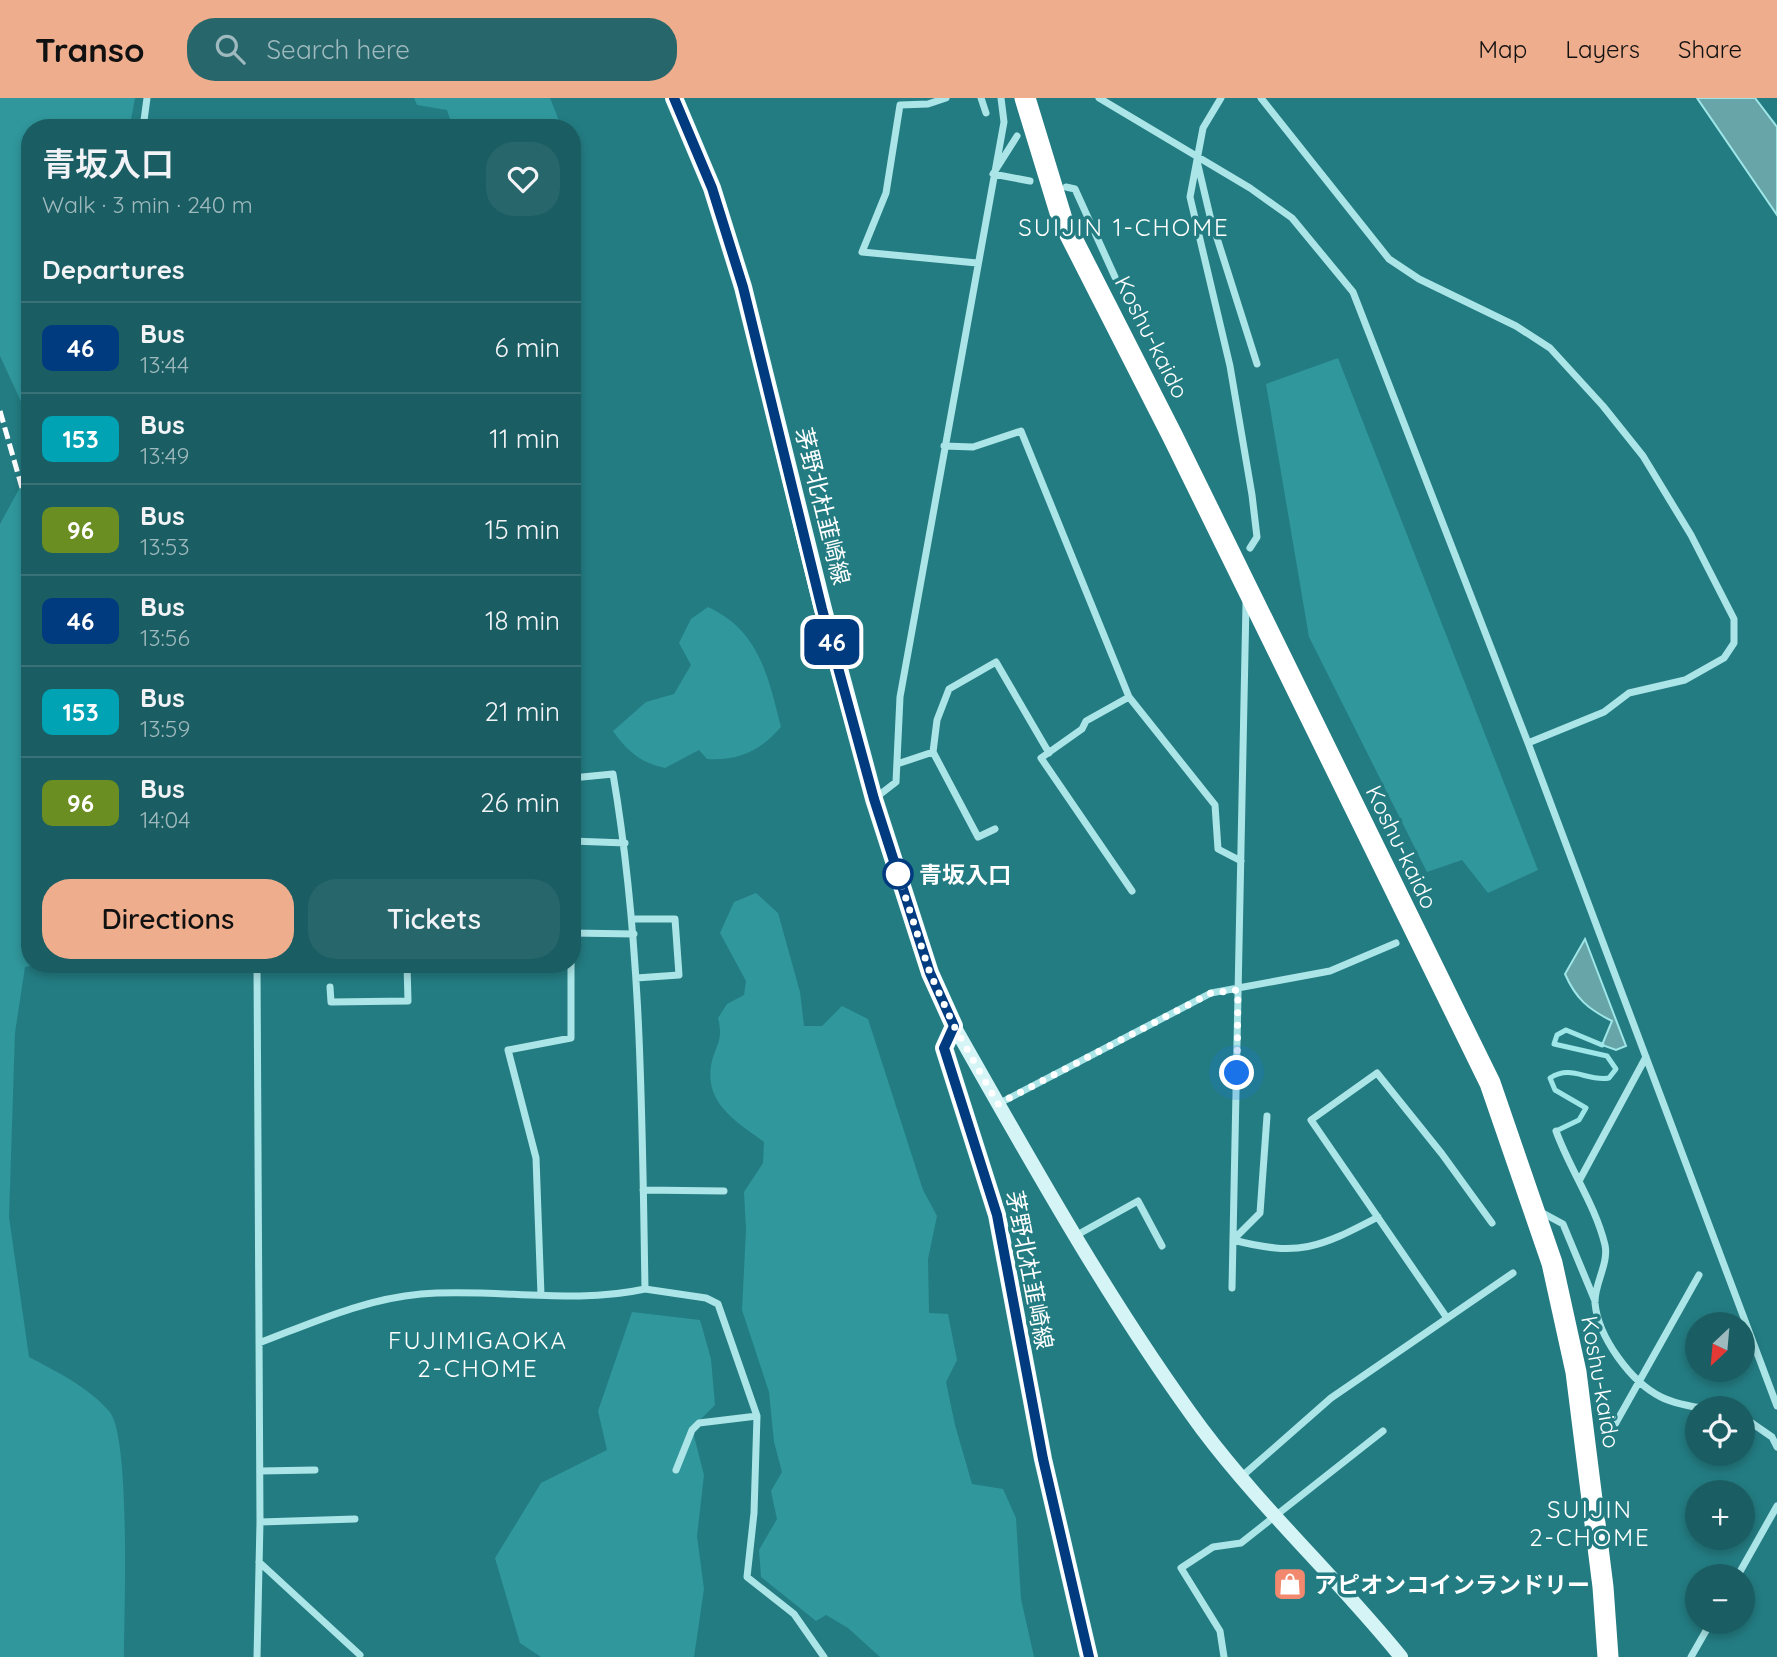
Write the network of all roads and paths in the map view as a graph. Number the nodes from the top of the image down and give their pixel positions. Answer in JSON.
{"nodes":[{"id":1,"x":148,"y":98,"type":"edge"},
{"id":2,"x":674,"y":98,"type":"edge"},
{"id":3,"x":946,"y":98,"type":"edge"},
{"id":4,"x":981,"y":98,"type":"edge"},
{"id":5,"x":1001,"y":98,"type":"edge"},
{"id":6,"x":1026,"y":98,"type":"edge"},
{"id":7,"x":1099,"y":98,"type":"edge"},
{"id":8,"x":1221,"y":98,"type":"edge"},
{"id":9,"x":1261,"y":98,"type":"edge"},
{"id":10,"x":986,"y":113,"type":"dead end"},
{"id":11,"x":145,"y":119,"type":"edge"},
{"id":12,"x":1017,"y":136,"type":"dead end"},
{"id":13,"x":1196,"y":157,"type":"junction"},
{"id":14,"x":993,"y":174,"type":"junction"},
{"id":15,"x":1030,"y":181,"type":"dead end"},
{"id":16,"x":1066,"y":187,"type":"dead end"},
{"id":17,"x":977,"y":263,"type":"junction"},
{"id":18,"x":1115,"y":277,"type":"dead end"},
{"id":19,"x":1257,"y":364,"type":"dead end"},
{"id":20,"x":944,"y":446,"type":"junction"},
{"id":21,"x":1250,"y":548,"type":"dead end"},
{"id":22,"x":1246,"y":588,"type":"junction"},
{"id":23,"x":1129,"y":697,"type":"junction"},
{"id":24,"x":1528,"y":743,"type":"junction"},
{"id":25,"x":933,"y":752,"type":"junction"},
{"id":26,"x":1049,"y":753,"type":"junction"},
{"id":27,"x":897,"y":764,"type":"junction"},
{"id":28,"x":581,"y":777,"type":"edge"},
{"id":29,"x":874,"y":799,"type":"junction"},
{"id":30,"x":995,"y":829,"type":"dead end"},
{"id":31,"x":581,"y":841,"type":"edge"},
{"id":32,"x":625,"y":843,"type":"junction"},
{"id":33,"x":1241,"y":861,"type":"junction"},
{"id":34,"x":1132,"y":891,"type":"dead end"},
{"id":35,"x":634,"y":919,"type":"junction"},
{"id":36,"x":581,"y":933,"type":"edge"},
{"id":37,"x":634,"y":934,"type":"junction"},
{"id":38,"x":1396,"y":943,"type":"dead end"},
{"id":39,"x":257,"y":973,"type":"edge"},
{"id":40,"x":407,"y":973,"type":"edge"},
{"id":41,"x":571,"y":973,"type":"edge"},
{"id":42,"x":636,"y":978,"type":"junction"},
{"id":43,"x":330,"y":987,"type":"dead end"},
{"id":44,"x":1238,"y":990,"type":"junction"},
{"id":45,"x":954,"y":1026,"type":"junction"},
{"id":46,"x":1646,"y":1057,"type":"junction"},
{"id":47,"x":998,"y":1104,"type":"junction"},
{"id":48,"x":1267,"y":1116,"type":"dead end"},
{"id":49,"x":1556,"y":1131,"type":"dead end"},
{"id":50,"x":1579,"y":1181,"type":"junction"},
{"id":51,"x":643,"y":1190,"type":"junction"},
{"id":52,"x":724,"y":1191,"type":"dead end"},
{"id":53,"x":1533,"y":1208,"type":"junction"},
{"id":54,"x":1378,"y":1217,"type":"junction"},
{"id":55,"x":1492,"y":1223,"type":"dead end"},
{"id":56,"x":1077,"y":1235,"type":"junction"},
{"id":57,"x":1234,"y":1240,"type":"junction"},
{"id":58,"x":1161,"y":1246,"type":"dead end"},
{"id":59,"x":1513,"y":1273,"type":"dead end"},
{"id":60,"x":1699,"y":1275,"type":"dead end"},
{"id":61,"x":1232,"y":1288,"type":"dead end"},
{"id":62,"x":645,"y":1289,"type":"junction"},
{"id":63,"x":541,"y":1295,"type":"junction"},
{"id":64,"x":1595,"y":1301,"type":"junction"},
{"id":65,"x":1447,"y":1318,"type":"junction"},
{"id":66,"x":259,"y":1343,"type":"junction"},
{"id":67,"x":1640,"y":1381,"type":"junction"},
{"id":68,"x":1685,"y":1403,"type":"edge"},
{"id":69,"x":1777,"y":1406,"type":"edge"},
{"id":70,"x":757,"y":1416,"type":"junction"},
{"id":71,"x":1755,"y":1425,"type":"edge"},
{"id":72,"x":1613,"y":1428,"type":"dead end"},
{"id":73,"x":1383,"y":1431,"type":"dead end"},
{"id":74,"x":1777,"y":1447,"type":"edge"},
{"id":75,"x":315,"y":1470,"type":"dead end"},
{"id":76,"x":676,"y":1470,"type":"dead end"},
{"id":77,"x":260,"y":1471,"type":"junction"},
{"id":78,"x":1241,"y":1477,"type":"junction"},
{"id":79,"x":1777,"y":1506,"type":"edge"},
{"id":80,"x":1273,"y":1515,"type":"junction"},
{"id":81,"x":355,"y":1519,"type":"dead end"},
{"id":82,"x":260,"y":1522,"type":"junction"},
{"id":83,"x":259,"y":1562,"type":"junction"},
{"id":84,"x":1744,"y":1564,"type":"edge"},
{"id":85,"x":1704,"y":1634,"type":"edge"},
{"id":86,"x":360,"y":1655,"type":"dead end"},
{"id":87,"x":257,"y":1657,"type":"edge"},
{"id":88,"x":824,"y":1657,"type":"edge"},
{"id":89,"x":1089,"y":1657,"type":"edge"},
{"id":90,"x":1224,"y":1657,"type":"edge"},
{"id":91,"x":1401,"y":1657,"type":"edge"},
{"id":92,"x":1608,"y":1657,"type":"edge"},
{"id":93,"x":1691,"y":1657,"type":"edge"}],
"edges":[{"from":1,"to":11,"type":"street"},
{"from":2,"to":29,"type":"main road","name":"茅野北杜韮崎線"},
{"from":3,"to":17,"type":"street"},
{"from":4,"to":10,"type":"street"},
{"from":5,"to":14,"type":"street"},
{"from":6,"to":22,"type":"highway","name":"Koshu-kaido"},
{"from":7,"to":13,"type":"street"},
{"from":8,"to":13,"type":"street"},
{"from":9,"to":24,"type":"street"},
{"from":12,"to":14,"type":"street"},
{"from":13,"to":19,"type":"street"},
{"from":13,"to":21,"type":"street"},
{"from":13,"to":24,"type":"street"},
{"from":14,"to":15,"type":"street"},
{"from":14,"to":17,"type":"street"},
{"from":16,"to":18,"type":"street"},
{"from":17,"to":20,"type":"street"},
{"from":20,"to":23,"type":"street"},
{"from":20,"to":27,"type":"street"},
{"from":22,"to":33,"type":"street"},
{"from":22,"to":53,"type":"highway","name":"Koshu-kaido"},
{"from":23,"to":26,"type":"street"},
{"from":23,"to":33,"type":"street"},
{"from":24,"to":46,"type":"street"},
{"from":25,"to":26,"type":"street"},
{"from":25,"to":27,"type":"street"},
{"from":25,"to":30,"type":"street"},
{"from":26,"to":34,"type":"street"},
{"from":27,"to":29,"type":"street"},
{"from":28,"to":32,"type":"street"},
{"from":29,"to":45,"type":"main road","name":"茅野北杜韮崎線"},
{"from":31,"to":32,"type":"street"},
{"from":32,"to":35,"type":"street"},
{"from":33,"to":44,"type":"street"},
{"from":35,"to":37,"type":"street"},
{"from":35,"to":42,"type":"street"},
{"from":36,"to":37,"type":"street"},
{"from":37,"to":42,"type":"street"},
{"from":38,"to":44,"type":"street"},
{"from":39,"to":66,"type":"street"},
{"from":40,"to":43,"type":"street"},
{"from":41,"to":63,"type":"street"},
{"from":42,"to":51,"type":"street"},
{"from":44,"to":47,"type":"street"},
{"from":44,"to":57,"type":"street"},
{"from":45,"to":47,"type":"street"},
{"from":45,"to":89,"type":"main road","name":"茅野北杜韮崎線"},
{"from":46,"to":50,"type":"street"},
{"from":46,"to":69,"type":"street"},
{"from":47,"to":56,"type":"street"},
{"from":48,"to":57,"type":"street"},
{"from":49,"to":50,"type":"street"},
{"from":50,"to":64,"type":"street"},
{"from":51,"to":52,"type":"street"},
{"from":51,"to":62,"type":"street"},
{"from":53,"to":64,"type":"street"},
{"from":53,"to":92,"type":"highway","name":"Koshu-kaido"},
{"from":54,"to":55,"type":"street"},
{"from":54,"to":57,"type":"street"},
{"from":54,"to":65,"type":"street"},
{"from":56,"to":58,"type":"street"},
{"from":56,"to":78,"type":"street"},
{"from":57,"to":61,"type":"street"},
{"from":59,"to":65,"type":"street"},
{"from":60,"to":67,"type":"street"},
{"from":62,"to":63,"type":"street"},
{"from":62,"to":70,"type":"street"},
{"from":63,"to":66,"type":"street"},
{"from":64,"to":67,"type":"street"},
{"from":65,"to":78,"type":"street"},
{"from":66,"to":77,"type":"street"},
{"from":67,"to":68,"type":"street"},
{"from":67,"to":72,"type":"street"},
{"from":70,"to":76,"type":"street"},
{"from":70,"to":88,"type":"street"},
{"from":71,"to":74,"type":"street"},
{"from":73,"to":80,"type":"street"},
{"from":75,"to":77,"type":"street"},
{"from":77,"to":82,"type":"street"},
{"from":78,"to":80,"type":"street"},
{"from":79,"to":84,"type":"street"},
{"from":80,"to":90,"type":"street"},
{"from":80,"to":91,"type":"street"},
{"from":81,"to":82,"type":"street"},
{"from":82,"to":83,"type":"street"},
{"from":83,"to":86,"type":"street"},
{"from":83,"to":87,"type":"street"},
{"from":85,"to":93,"type":"street"}]}
